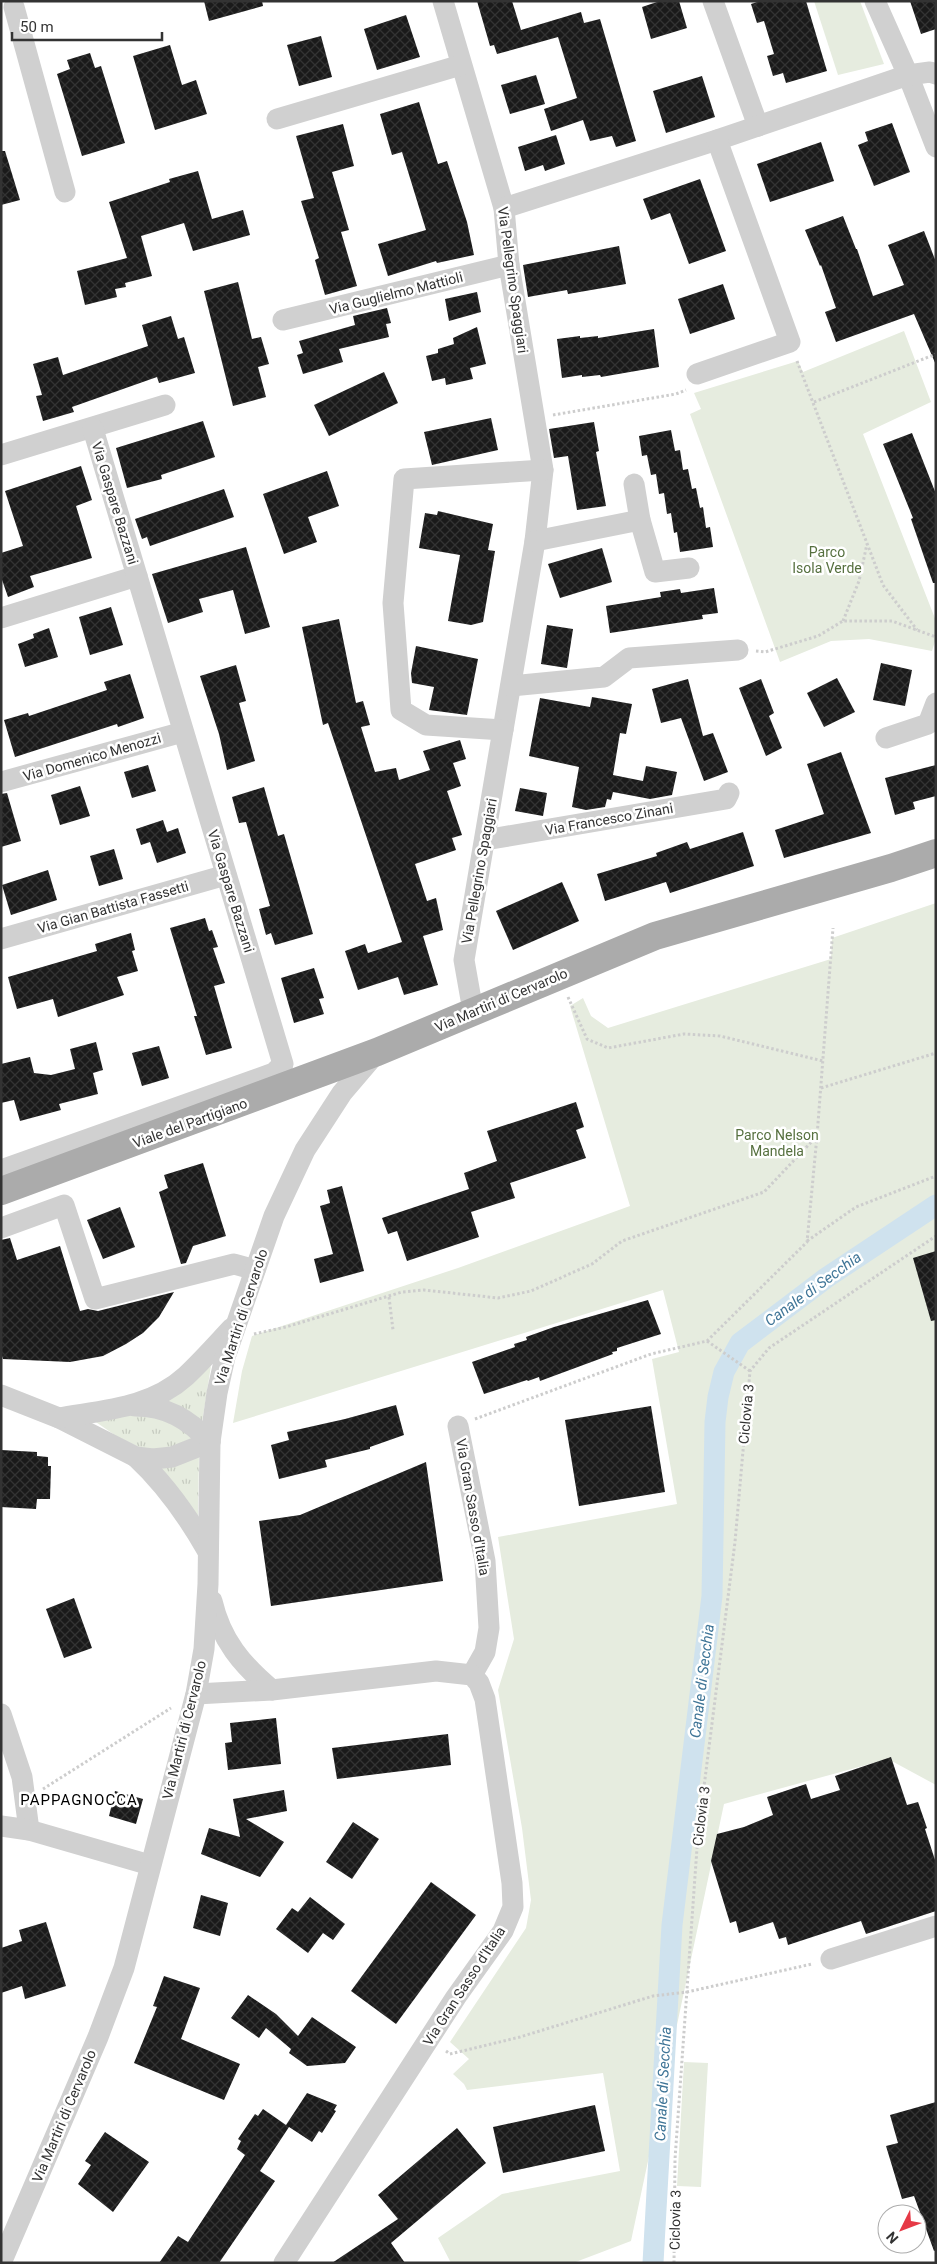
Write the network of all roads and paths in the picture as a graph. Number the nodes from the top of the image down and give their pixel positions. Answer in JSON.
{"nodes":[{"id":1,"x":443,"y":1,"type":"edge"},
{"id":2,"x":713,"y":1,"type":"edge"},
{"id":3,"x":875,"y":1,"type":"edge"},
{"id":4,"x":15,"y":6,"type":"edge"},
{"id":5,"x":461,"y":65,"type":"junction"},
{"id":6,"x":936,"y":74,"type":"edge"},
{"id":7,"x":908,"y":75,"type":"junction"},
{"id":8,"x":277,"y":119,"type":"dead end"},
{"id":9,"x":758,"y":126,"type":"junction"},
{"id":10,"x":717,"y":140,"type":"junction"},
{"id":11,"x":936,"y":147,"type":"edge"},
{"id":12,"x":65,"y":192,"type":"dead end"},
{"id":13,"x":504,"y":208,"type":"junction"},
{"id":14,"x":509,"y":265,"type":"junction"},
{"id":15,"x":283,"y":320,"type":"dead end"},
{"id":16,"x":790,"y":342,"type":"junction"},
{"id":17,"x":936,"y":354,"type":"edge"},
{"id":18,"x":697,"y":374,"type":"joint"},
{"id":19,"x":814,"y":402,"type":"junction"},
{"id":20,"x":165,"y":406,"type":"dead end"},
{"id":21,"x":534,"y":418,"type":"junction"},
{"id":22,"x":93,"y":429,"type":"junction"},
{"id":23,"x":1,"y":455,"type":"edge"},
{"id":24,"x":543,"y":470,"type":"junction"},
{"id":25,"x":634,"y":484,"type":"dead end"},
{"id":26,"x":640,"y":520,"type":"junction"},
{"id":27,"x":535,"y":541,"type":"junction"},
{"id":28,"x":867,"y":543,"type":"junction"},
{"id":29,"x":689,"y":568,"type":"dead end"},
{"id":30,"x":137,"y":576,"type":"junction"},
{"id":31,"x":1,"y":618,"type":"edge"},
{"id":32,"x":843,"y":621,"type":"junction"},
{"id":33,"x":917,"y":630,"type":"junction"},
{"id":34,"x":936,"y":636,"type":"edge"},
{"id":35,"x":738,"y":650,"type":"joint"},
{"id":36,"x":511,"y":686,"type":"junction"},
{"id":37,"x":936,"y":704,"type":"edge"},
{"id":38,"x":503,"y":730,"type":"junction"},
{"id":39,"x":183,"y":732,"type":"junction"},
{"id":40,"x":886,"y":738,"type":"dead end"},
{"id":41,"x":1,"y":782,"type":"edge"},
{"id":42,"x":729,"y":793,"type":"dead end"},
{"id":43,"x":485,"y":840,"type":"junction"},
{"id":44,"x":936,"y":853,"type":"edge"},
{"id":45,"x":226,"y":875,"type":"junction"},
{"id":46,"x":833,"y":928,"type":"dead end"},
{"id":47,"x":1,"y":938,"type":"edge"},
{"id":48,"x":565,"y":990,"type":"junction"},
{"id":49,"x":474,"y":1011,"type":"junction"},
{"id":50,"x":377,"y":1052,"type":"junction"},
{"id":51,"x":936,"y":1053,"type":"edge"},
{"id":52,"x":823,"y":1061,"type":"junction"},
{"id":53,"x":821,"y":1088,"type":"junction"},
{"id":54,"x":818,"y":1136,"type":"junction"},
{"id":55,"x":1,"y":1170,"type":"edge"},
{"id":56,"x":936,"y":1176,"type":"edge"},
{"id":57,"x":1,"y":1191,"type":"edge"},
{"id":58,"x":1,"y":1228,"type":"edge"},
{"id":59,"x":936,"y":1236,"type":"edge"},
{"id":60,"x":807,"y":1242,"type":"junction"},
{"id":61,"x":255,"y":1270,"type":"junction"},
{"id":62,"x":389,"y":1297,"type":"junction"},
{"id":63,"x":235,"y":1324,"type":"junction"},
{"id":64,"x":393,"y":1330,"type":"dead end"},
{"id":65,"x":707,"y":1341,"type":"junction"},
{"id":66,"x":750,"y":1371,"type":"junction"},
{"id":67,"x":1,"y":1395,"type":"edge"},
{"id":68,"x":131,"y":1406,"type":"junction"},
{"id":69,"x":59,"y":1418,"type":"junction"},
{"id":70,"x":458,"y":1426,"type":"joint"},
{"id":71,"x":210,"y":1442,"type":"junction"},
{"id":72,"x":136,"y":1457,"type":"junction"},
{"id":73,"x":207,"y":1550,"type":"junction"},
{"id":74,"x":208,"y":1584,"type":"junction"},
{"id":75,"x":472,"y":1675,"type":"junction"},
{"id":76,"x":272,"y":1690,"type":"junction"},
{"id":77,"x":194,"y":1702,"type":"junction"},
{"id":78,"x":1,"y":1714,"type":"edge"},
{"id":79,"x":26,"y":1799,"type":"junction"},
{"id":80,"x":1,"y":1826,"type":"edge"},
{"id":81,"x":29,"y":1830,"type":"junction"},
{"id":82,"x":150,"y":1865,"type":"junction"},
{"id":83,"x":936,"y":1926,"type":"edge"},
{"id":84,"x":831,"y":1959,"type":"joint"},
{"id":85,"x":687,"y":1992,"type":"junction"},
{"id":86,"x":428,"y":2039,"type":"junction"},
{"id":87,"x":1,"y":2263,"type":"edge"},
{"id":88,"x":284,"y":2263,"type":"edge"},
{"id":89,"x":674,"y":2263,"type":"edge"}],
"edges":[{"from":1,"to":5,"type":"street","name":"Via Pellegrino Spaggiari"},
{"from":2,"to":9,"type":"street"},
{"from":3,"to":7,"type":"street"},
{"from":4,"to":12,"type":"street"},
{"from":5,"to":8,"type":"street"},
{"from":5,"to":13,"type":"street","name":"Via Pellegrino Spaggiari"},
{"from":6,"to":7,"type":"street"},
{"from":7,"to":9,"type":"street"},
{"from":7,"to":11,"type":"street"},
{"from":9,"to":10,"type":"street"},
{"from":10,"to":13,"type":"street"},
{"from":10,"to":16,"type":"street"},
{"from":13,"to":14,"type":"street","name":"Via Pellegrino Spaggiari"},
{"from":14,"to":15,"type":"street","name":"Via Guglielmo Mattioli"},
{"from":14,"to":21,"type":"street","name":"Via Pellegrino Spaggiari"},
{"from":16,"to":18,"type":"street"},
{"from":16,"to":19,"type":"path"},
{"from":17,"to":19,"type":"path"},
{"from":18,"to":21,"type":"path"},
{"from":19,"to":28,"type":"path"},
{"from":20,"to":22,"type":"street"},
{"from":21,"to":24,"type":"street","name":"Via Pellegrino Spaggiari"},
{"from":22,"to":23,"type":"street"},
{"from":22,"to":30,"type":"street","name":"Via Gaspare Bazzani"},
{"from":24,"to":27,"type":"street","name":"Via Pellegrino Spaggiari"},
{"from":24,"to":38,"type":"street"},
{"from":25,"to":26,"type":"street"},
{"from":26,"to":27,"type":"street"},
{"from":26,"to":29,"type":"street"},
{"from":27,"to":36,"type":"street","name":"Via Pellegrino Spaggiari"},
{"from":28,"to":32,"type":"path"},
{"from":28,"to":33,"type":"path"},
{"from":30,"to":31,"type":"street"},
{"from":30,"to":39,"type":"street","name":"Via Gaspare Bazzani"},
{"from":32,"to":33,"type":"path"},
{"from":32,"to":35,"type":"path"},
{"from":33,"to":34,"type":"path"},
{"from":35,"to":36,"type":"street"},
{"from":36,"to":38,"type":"street","name":"Via Pellegrino Spaggiari"},
{"from":37,"to":40,"type":"street"},
{"from":38,"to":43,"type":"street","name":"Via Pellegrino Spaggiari"},
{"from":39,"to":41,"type":"street","name":"Via Domenico Menozzi"},
{"from":39,"to":45,"type":"street","name":"Via Gaspare Bazzani"},
{"from":42,"to":43,"type":"street","name":"Via Francesco Zinani"},
{"from":43,"to":49,"type":"street","name":"Via Pellegrino Spaggiari"},
{"from":44,"to":48,"type":"main road","name":"Via Martiri di Cervarolo"},
{"from":45,"to":47,"type":"street","name":"Via Gian Battista Fassetti"},
{"from":45,"to":55,"type":"street","name":"Via Gaspare Bazzani"},
{"from":46,"to":52,"type":"path"},
{"from":48,"to":49,"type":"main road","name":"Via Martiri di Cervarolo"},
{"from":48,"to":52,"type":"path"},
{"from":49,"to":50,"type":"main road","name":"Via Martiri di Cervarolo"},
{"from":50,"to":57,"type":"main road","name":"Viale del Partigiano"},
{"from":50,"to":61,"type":"street","name":"Via Martiri di Cervarolo"},
{"from":51,"to":53,"type":"path"},
{"from":52,"to":53,"type":"path"},
{"from":53,"to":54,"type":"path"},
{"from":54,"to":60,"type":"path"},
{"from":54,"to":62,"type":"path"},
{"from":56,"to":60,"type":"path"},
{"from":58,"to":61,"type":"street"},
{"from":59,"to":66,"type":"path","name":"Ciclovia 3"},
{"from":60,"to":65,"type":"path"},
{"from":61,"to":63,"type":"street","name":"Via Martiri di Cervarolo"},
{"from":62,"to":63,"type":"path"},
{"from":62,"to":64,"type":"path"},
{"from":63,"to":68,"type":"street"},
{"from":63,"to":71,"type":"street","name":"Via Martiri di Cervarolo"},
{"from":65,"to":66,"type":"path","name":"Ciclovia 3"},
{"from":65,"to":70,"type":"path"},
{"from":66,"to":85,"type":"path","name":"Ciclovia 3"},
{"from":67,"to":69,"type":"street"},
{"from":68,"to":69,"type":"street"},
{"from":68,"to":71,"type":"street"},
{"from":69,"to":72,"type":"street"},
{"from":70,"to":75,"type":"street","name":"Via Gran Sasso d'Italia"},
{"from":71,"to":72,"type":"street"},
{"from":71,"to":73,"type":"street","name":"Via Martiri di Cervarolo"},
{"from":72,"to":73,"type":"street"},
{"from":73,"to":74,"type":"street","name":"Via Martiri di Cervarolo"},
{"from":74,"to":76,"type":"street"},
{"from":74,"to":77,"type":"street","name":"Via Martiri di Cervarolo"},
{"from":75,"to":76,"type":"street"},
{"from":75,"to":86,"type":"street","name":"Via Gran Sasso d'Italia"},
{"from":76,"to":77,"type":"street"},
{"from":77,"to":79,"type":"path"},
{"from":77,"to":82,"type":"street","name":"Via Martiri di Cervarolo"},
{"from":78,"to":79,"type":"street"},
{"from":79,"to":81,"type":"street"},
{"from":80,"to":81,"type":"street"},
{"from":81,"to":82,"type":"street"},
{"from":82,"to":87,"type":"street","name":"Via Martiri di Cervarolo"},
{"from":83,"to":84,"type":"street"},
{"from":84,"to":85,"type":"path"},
{"from":85,"to":86,"type":"path"},
{"from":85,"to":89,"type":"path","name":"Ciclovia 3"},
{"from":86,"to":88,"type":"street","name":"Via Gran Sasso d'Italia"}]}
